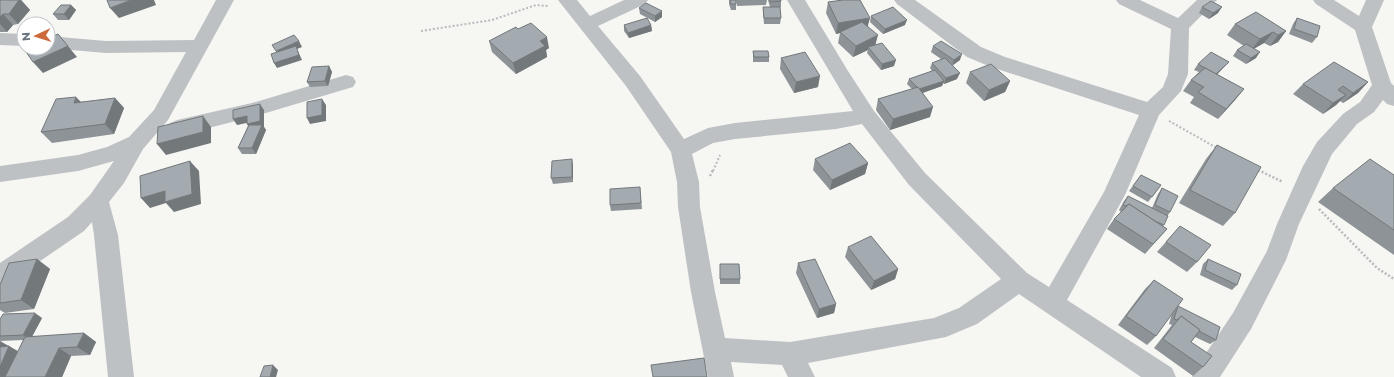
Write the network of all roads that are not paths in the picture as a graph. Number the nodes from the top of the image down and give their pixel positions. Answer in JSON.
{"nodes":[{"id":1,"x":225,"y":0,"type":"edge"},
{"id":2,"x":639,"y":0,"type":"edge"},
{"id":3,"x":796,"y":0,"type":"edge"},
{"id":4,"x":903,"y":0,"type":"edge"},
{"id":5,"x":1125,"y":0,"type":"edge"},
{"id":6,"x":1208,"y":0,"type":"edge"},
{"id":7,"x":1322,"y":0,"type":"edge"},
{"id":8,"x":1375,"y":0,"type":"edge"},
{"id":9,"x":578,"y":12,"type":"edge"},
{"id":10,"x":1180,"y":26,"type":"junction"},
{"id":11,"x":1364,"y":27,"type":"junction"},
{"id":12,"x":0,"y":39,"type":"edge"},
{"id":13,"x":16,"y":40,"type":"edge"},
{"id":14,"x":56,"y":43,"type":"edge"},
{"id":15,"x":199,"y":46,"type":"junction"},
{"id":16,"x":346,"y":82,"type":"dead end"},
{"id":17,"x":1388,"y":93,"type":"edge"},
{"id":18,"x":1151,"y":111,"type":"junction"},
{"id":19,"x":867,"y":116,"type":"junction"},
{"id":20,"x":138,"y":140,"type":"junction"},
{"id":21,"x":681,"y":150,"type":"junction"},
{"id":22,"x":0,"y":174,"type":"edge"},
{"id":23,"x":98,"y":201,"type":"junction"},
{"id":24,"x":0,"y":276,"type":"edge"},
{"id":25,"x":1018,"y":280,"type":"junction"},
{"id":26,"x":1052,"y":304,"type":"junction"},
{"id":27,"x":715,"y":349,"type":"junction"},
{"id":28,"x":790,"y":354,"type":"junction"},
{"id":29,"x":121,"y":377,"type":"edge"},
{"id":30,"x":721,"y":377,"type":"edge"},
{"id":31,"x":802,"y":377,"type":"edge"},
{"id":32,"x":1163,"y":377,"type":"edge"},
{"id":33,"x":1204,"y":377,"type":"edge"}],
"edges":[{"from":1,"to":15,"type":"street"},
{"from":2,"to":9,"type":"street"},
{"from":3,"to":19,"type":"street"},
{"from":4,"to":18,"type":"street"},
{"from":5,"to":10,"type":"street"},
{"from":6,"to":10,"type":"street"},
{"from":7,"to":11,"type":"street"},
{"from":8,"to":11,"type":"street"},
{"from":9,"to":21,"type":"street"},
{"from":10,"to":18,"type":"street"},
{"from":11,"to":17,"type":"street"},
{"from":12,"to":13,"type":"street"},
{"from":14,"to":15,"type":"street"},
{"from":15,"to":20,"type":"street"},
{"from":16,"to":20,"type":"street"},
{"from":17,"to":33,"type":"street"},
{"from":18,"to":26,"type":"street"},
{"from":19,"to":21,"type":"street"},
{"from":19,"to":25,"type":"street"},
{"from":20,"to":22,"type":"street"},
{"from":20,"to":23,"type":"street"},
{"from":21,"to":27,"type":"street"},
{"from":23,"to":24,"type":"street"},
{"from":23,"to":29,"type":"street"},
{"from":25,"to":26,"type":"street"},
{"from":25,"to":28,"type":"street"},
{"from":26,"to":32,"type":"street"},
{"from":27,"to":28,"type":"street"},
{"from":27,"to":30,"type":"street"},
{"from":28,"to":31,"type":"street"}]}
